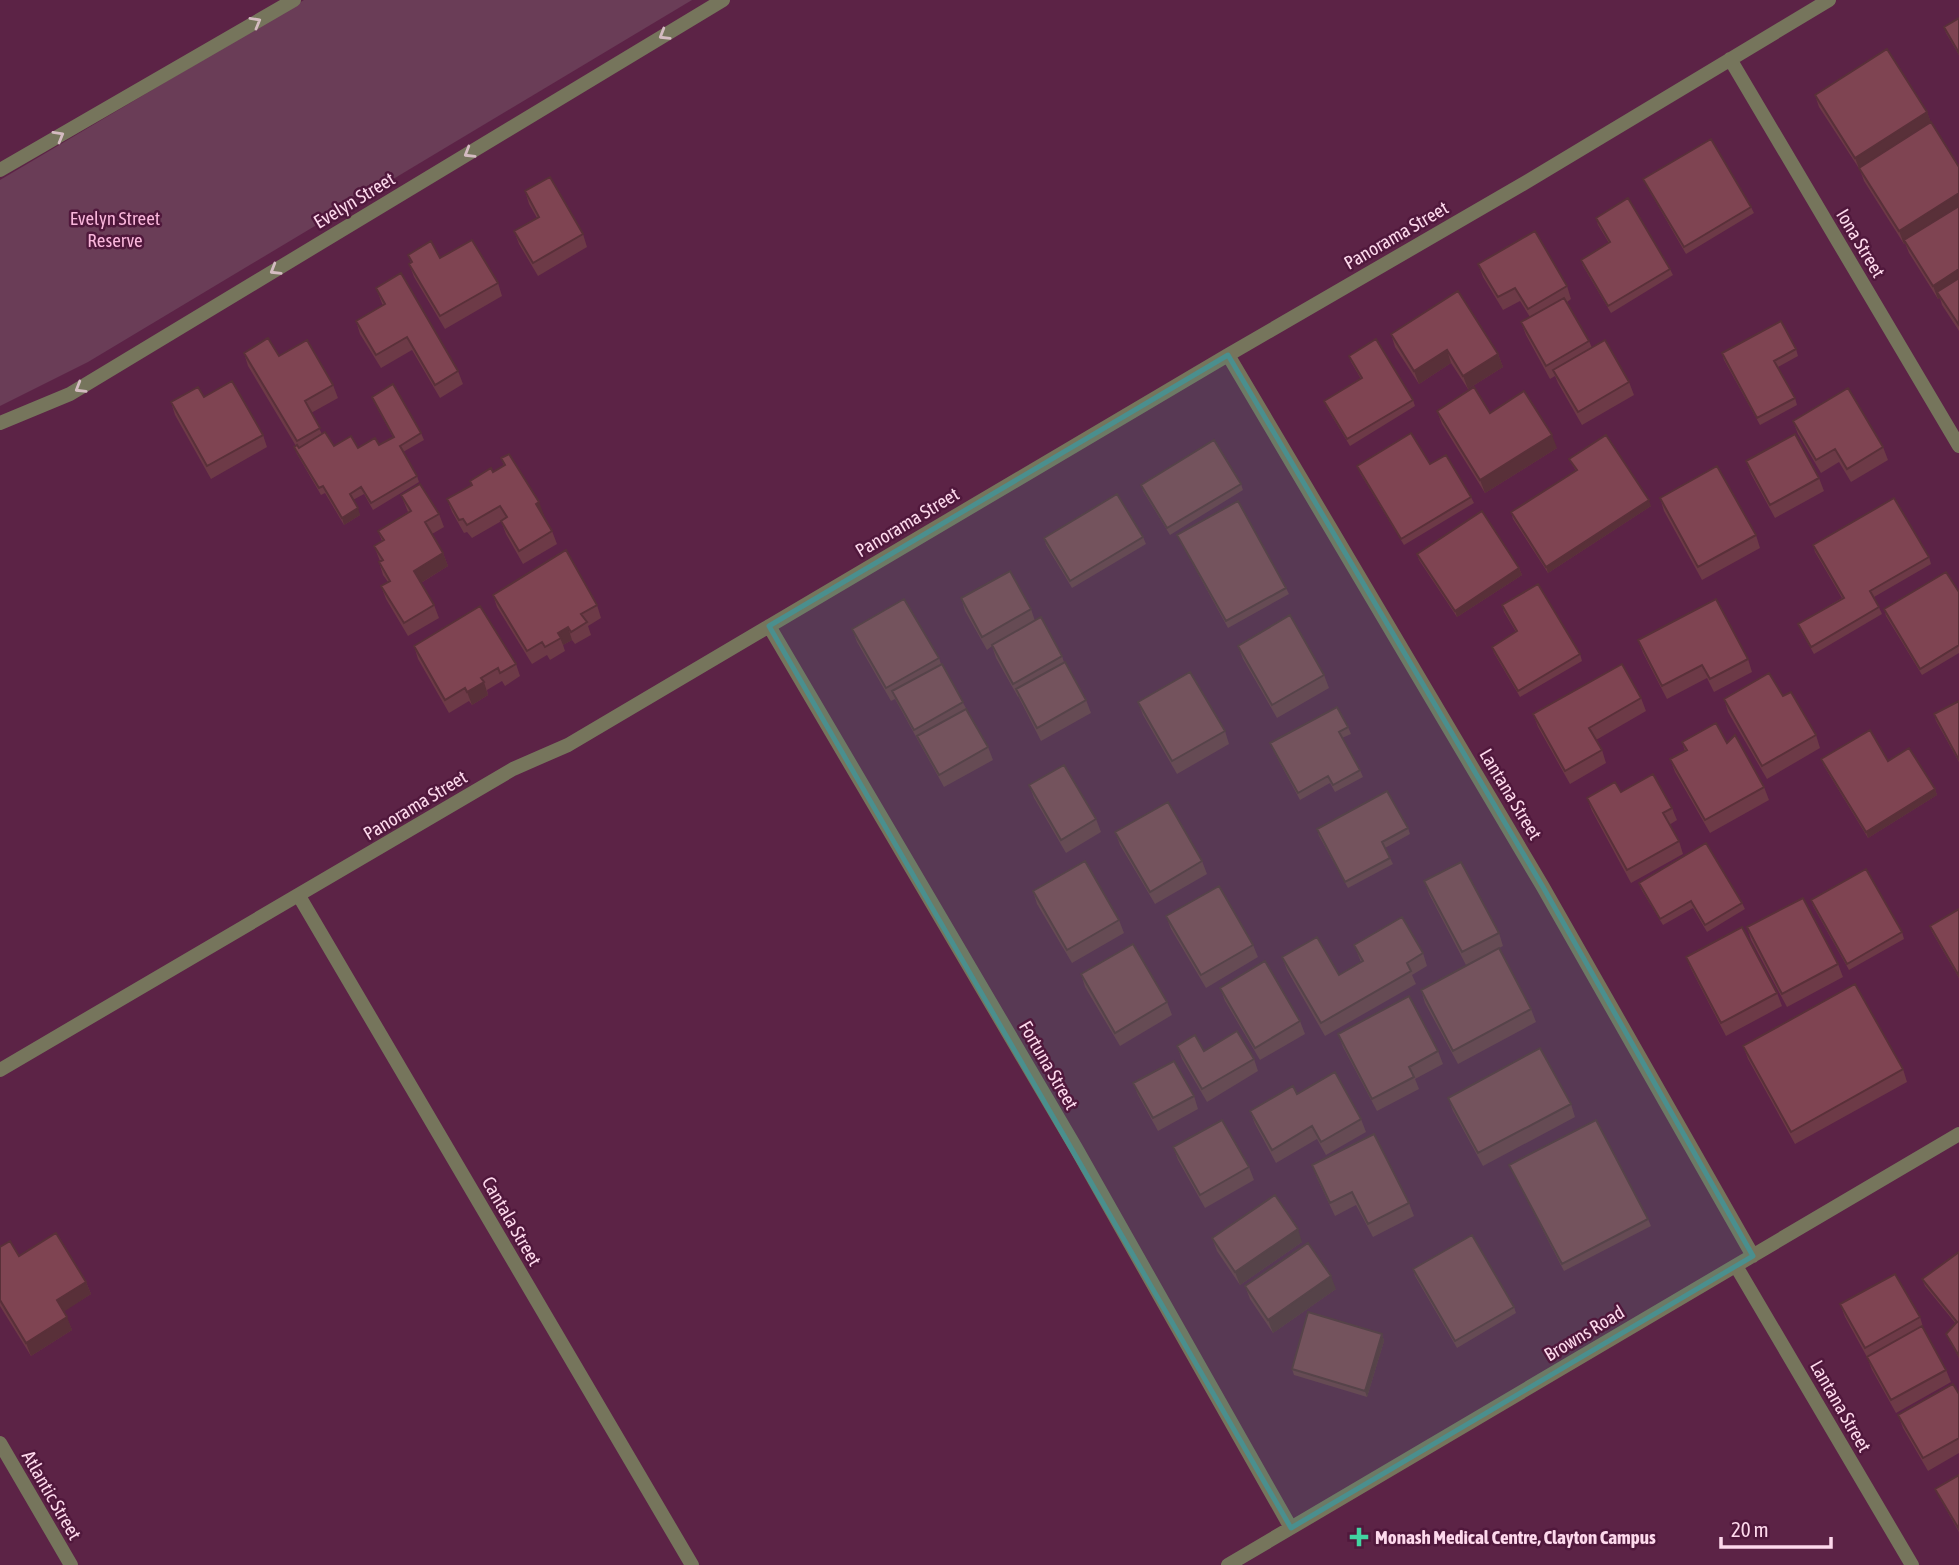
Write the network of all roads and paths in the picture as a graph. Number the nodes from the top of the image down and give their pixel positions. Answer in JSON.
{"nodes":[{"id":1,"x":294,"y":0,"type":"edge"},
{"id":2,"x":723,"y":0,"type":"edge"},
{"id":3,"x":1829,"y":0,"type":"edge"},
{"id":4,"x":1730,"y":59,"type":"junction"},
{"id":5,"x":0,"y":170,"type":"edge"},
{"id":6,"x":1228,"y":355,"type":"junction"},
{"id":7,"x":0,"y":423,"type":"edge"},
{"id":8,"x":1959,"y":446,"type":"edge"},
{"id":9,"x":769,"y":626,"type":"junction"},
{"id":10,"x":299,"y":896,"type":"junction"},
{"id":11,"x":0,"y":1070,"type":"edge"},
{"id":12,"x":1959,"y":1134,"type":"edge"},
{"id":13,"x":1753,"y":1256,"type":"junction"},
{"id":14,"x":1736,"y":1266,"type":"junction"},
{"id":15,"x":0,"y":1443,"type":"edge"},
{"id":16,"x":1291,"y":1528,"type":"junction"},
{"id":17,"x":71,"y":1565,"type":"edge"},
{"id":18,"x":692,"y":1565,"type":"edge"},
{"id":19,"x":1228,"y":1565,"type":"edge"},
{"id":20,"x":1912,"y":1565,"type":"edge"}],
"edges":[{"from":5,"to":1,"type":"street","one_way":true},
{"from":2,"to":7,"type":"street","name":"Evelyn Street","one_way":true},
{"from":3,"to":4,"type":"street","name":"Panorama Street"},
{"from":4,"to":6,"type":"street","name":"Panorama Street"},
{"from":4,"to":8,"type":"street","name":"Iona Street"},
{"from":6,"to":9,"type":"street","name":"Panorama Street"},
{"from":6,"to":13,"type":"street","name":"Lantana Street"},
{"from":9,"to":10,"type":"street","name":"Panorama Street"},
{"from":9,"to":16,"type":"street","name":"Fortuna Street"},
{"from":10,"to":11,"type":"street","name":"Panorama Street"},
{"from":10,"to":18,"type":"street","name":"Cantala Street"},
{"from":12,"to":13,"type":"street","name":"Browns Road"},
{"from":13,"to":14,"type":"street","name":"Browns Road"},
{"from":14,"to":16,"type":"street","name":"Browns Road"},
{"from":14,"to":20,"type":"street","name":"Lantana Street"},
{"from":15,"to":17,"type":"street","name":"Atlantic Street"},
{"from":16,"to":19,"type":"street","name":"Browns Road"}]}
